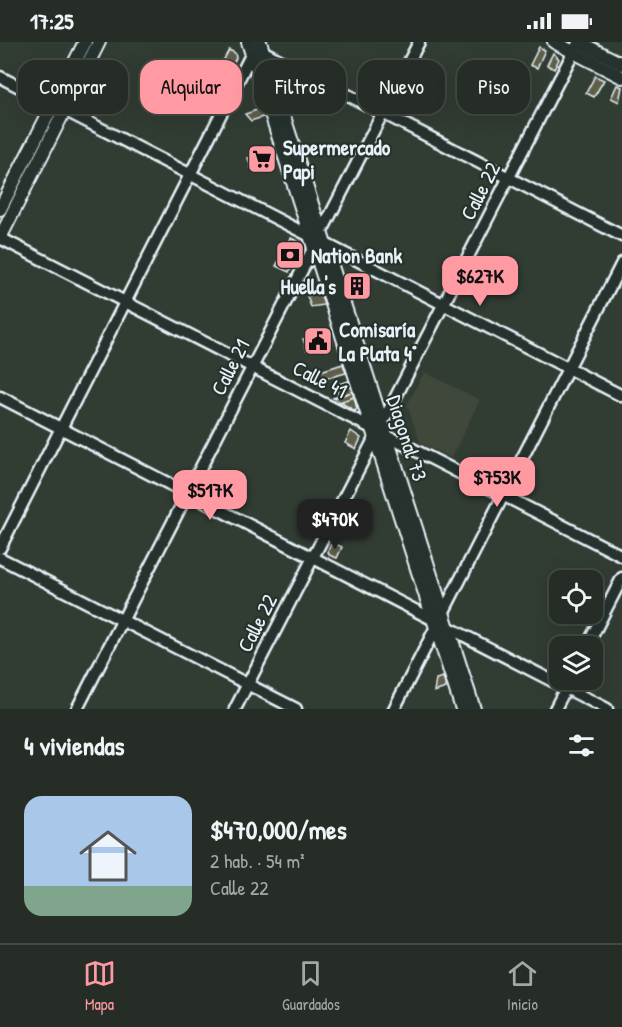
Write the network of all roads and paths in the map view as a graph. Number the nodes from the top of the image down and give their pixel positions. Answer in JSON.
{"nodes":[{"id":1,"x":85,"y":42,"type":"edge"},
{"id":2,"x":99,"y":42,"type":"edge"},
{"id":3,"x":418,"y":42,"type":"edge"},
{"id":4,"x":554,"y":42,"type":"edge"},
{"id":5,"x":577,"y":45,"type":"edge"},
{"id":6,"x":253,"y":46,"type":"edge"},
{"id":7,"x":78,"y":60,"type":"edge"},
{"id":8,"x":88,"y":60,"type":"edge"},
{"id":9,"x":409,"y":60,"type":"edge"},
{"id":10,"x":622,"y":64,"type":"edge"},
{"id":11,"x":0,"y":77,"type":"edge"},
{"id":12,"x":622,"y":77,"type":"edge"},
{"id":13,"x":18,"y":86,"type":"edge"},
{"id":14,"x":358,"y":101,"type":"edge"},
{"id":15,"x":55,"y":114,"type":"edge"},
{"id":16,"x":56,"y":114,"type":"edge"},
{"id":17,"x":73,"y":114,"type":"edge"},
{"id":18,"x":382,"y":114,"type":"joint"},
{"id":19,"x":190,"y":174,"type":"junction"},
{"id":20,"x":509,"y":178,"type":"junction"},
{"id":21,"x":0,"y":209,"type":"edge"},
{"id":22,"x":622,"y":236,"type":"edge"},
{"id":23,"x":0,"y":238,"type":"edge"},
{"id":24,"x":317,"y":240,"type":"junction"},
{"id":25,"x":622,"y":263,"type":"edge"},
{"id":26,"x":125,"y":302,"type":"junction"},
{"id":27,"x":443,"y":304,"type":"junction"},
{"id":28,"x":252,"y":367,"type":"junction"},
{"id":29,"x":568,"y":368,"type":"junction"},
{"id":30,"x":622,"y":396,"type":"edge"},
{"id":31,"x":0,"y":397,"type":"edge"},
{"id":32,"x":61,"y":428,"type":"junction"},
{"id":33,"x":378,"y":430,"type":"junction"},
{"id":34,"x":187,"y":493,"type":"junction"},
{"id":35,"x":503,"y":495,"type":"junction"},
{"id":36,"x":0,"y":548,"type":"edge"},
{"id":37,"x":622,"y":556,"type":"edge"},
{"id":38,"x":312,"y":557,"type":"junction"},
{"id":39,"x":0,"y":558,"type":"edge"},
{"id":40,"x":622,"y":578,"type":"edge"},
{"id":41,"x":122,"y":620,"type":"junction"},
{"id":42,"x":440,"y":622,"type":"junction"},
{"id":43,"x":592,"y":636,"type":"edge"},
{"id":44,"x":549,"y":675,"type":"edge"},
{"id":45,"x":247,"y":685,"type":"junction"},
{"id":46,"x":565,"y":690,"type":"edge"},
{"id":47,"x":577,"y":690,"type":"edge"},
{"id":48,"x":76,"y":709,"type":"edge"},
{"id":49,"x":235,"y":709,"type":"edge"},
{"id":50,"x":296,"y":709,"type":"edge"},
{"id":51,"x":394,"y":709,"type":"edge"},
{"id":52,"x":462,"y":709,"type":"edge"},
{"id":53,"x":474,"y":709,"type":"edge"},
{"id":54,"x":555,"y":709,"type":"edge"},
{"id":55,"x":607,"y":709,"type":"edge"}],
"edges":[{"from":1,"to":7,"type":"main road"},
{"from":2,"to":8,"type":"main road"},
{"from":3,"to":9,"type":"street","name":"Calle 21"},
{"from":4,"to":5,"type":"main road"},
{"from":5,"to":10,"type":"main road"},
{"from":5,"to":12,"type":"main road"},
{"from":5,"to":20,"type":"street","name":"Calle 22"},
{"from":6,"to":14,"type":"street"},
{"from":6,"to":19,"type":"street"},
{"from":6,"to":24,"type":"main road","name":"Diagonal 73"},
{"from":11,"to":13,"type":"street"},
{"from":15,"to":21,"type":"main road"},
{"from":16,"to":23,"type":"main road"},
{"from":17,"to":19,"type":"street"},
{"from":18,"to":20,"type":"street"},
{"from":18,"to":24,"type":"street","name":"Calle 21"},
{"from":19,"to":24,"type":"street"},
{"from":19,"to":26,"type":"street"},
{"from":20,"to":22,"type":"street"},
{"from":20,"to":27,"type":"street","name":"Calle 22"},
{"from":23,"to":26,"type":"street","name":"Calle 41"},
{"from":24,"to":27,"type":"street"},
{"from":24,"to":28,"type":"street","name":"Calle 21"},
{"from":24,"to":33,"type":"main road","name":"Diagonal 73"},
{"from":25,"to":29,"type":"street"},
{"from":26,"to":28,"type":"street","name":"Calle 41"},
{"from":26,"to":32,"type":"street"},
{"from":27,"to":29,"type":"street"},
{"from":27,"to":33,"type":"street","name":"Calle 22"},
{"from":28,"to":33,"type":"street","name":"Calle 41"},
{"from":28,"to":34,"type":"street","name":"Calle 21"},
{"from":29,"to":30,"type":"street"},
{"from":29,"to":35,"type":"street"},
{"from":31,"to":32,"type":"street"},
{"from":32,"to":34,"type":"street"},
{"from":32,"to":36,"type":"street"},
{"from":33,"to":35,"type":"street","name":"Calle 41"},
{"from":33,"to":38,"type":"street","name":"Calle 22"},
{"from":33,"to":42,"type":"main road","name":"Diagonal 73"},
{"from":34,"to":38,"type":"street"},
{"from":34,"to":41,"type":"street","name":"Calle 21"},
{"from":35,"to":37,"type":"street","name":"Calle 41"},
{"from":35,"to":42,"type":"street"},
{"from":38,"to":42,"type":"street"},
{"from":38,"to":45,"type":"street","name":"Calle 22"},
{"from":39,"to":41,"type":"street"},
{"from":40,"to":43,"type":"street"},
{"from":41,"to":45,"type":"street"},
{"from":41,"to":48,"type":"street","name":"Calle 21"},
{"from":42,"to":44,"type":"street"},
{"from":42,"to":51,"type":"street"},
{"from":42,"to":52,"type":"main road","name":"Diagonal 73"},
{"from":42,"to":53,"type":"main road","name":"Diagonal 73"},
{"from":45,"to":49,"type":"street","name":"Calle 22"},
{"from":45,"to":50,"type":"street"},
{"from":46,"to":54,"type":"street"},
{"from":47,"to":55,"type":"street"}]}
